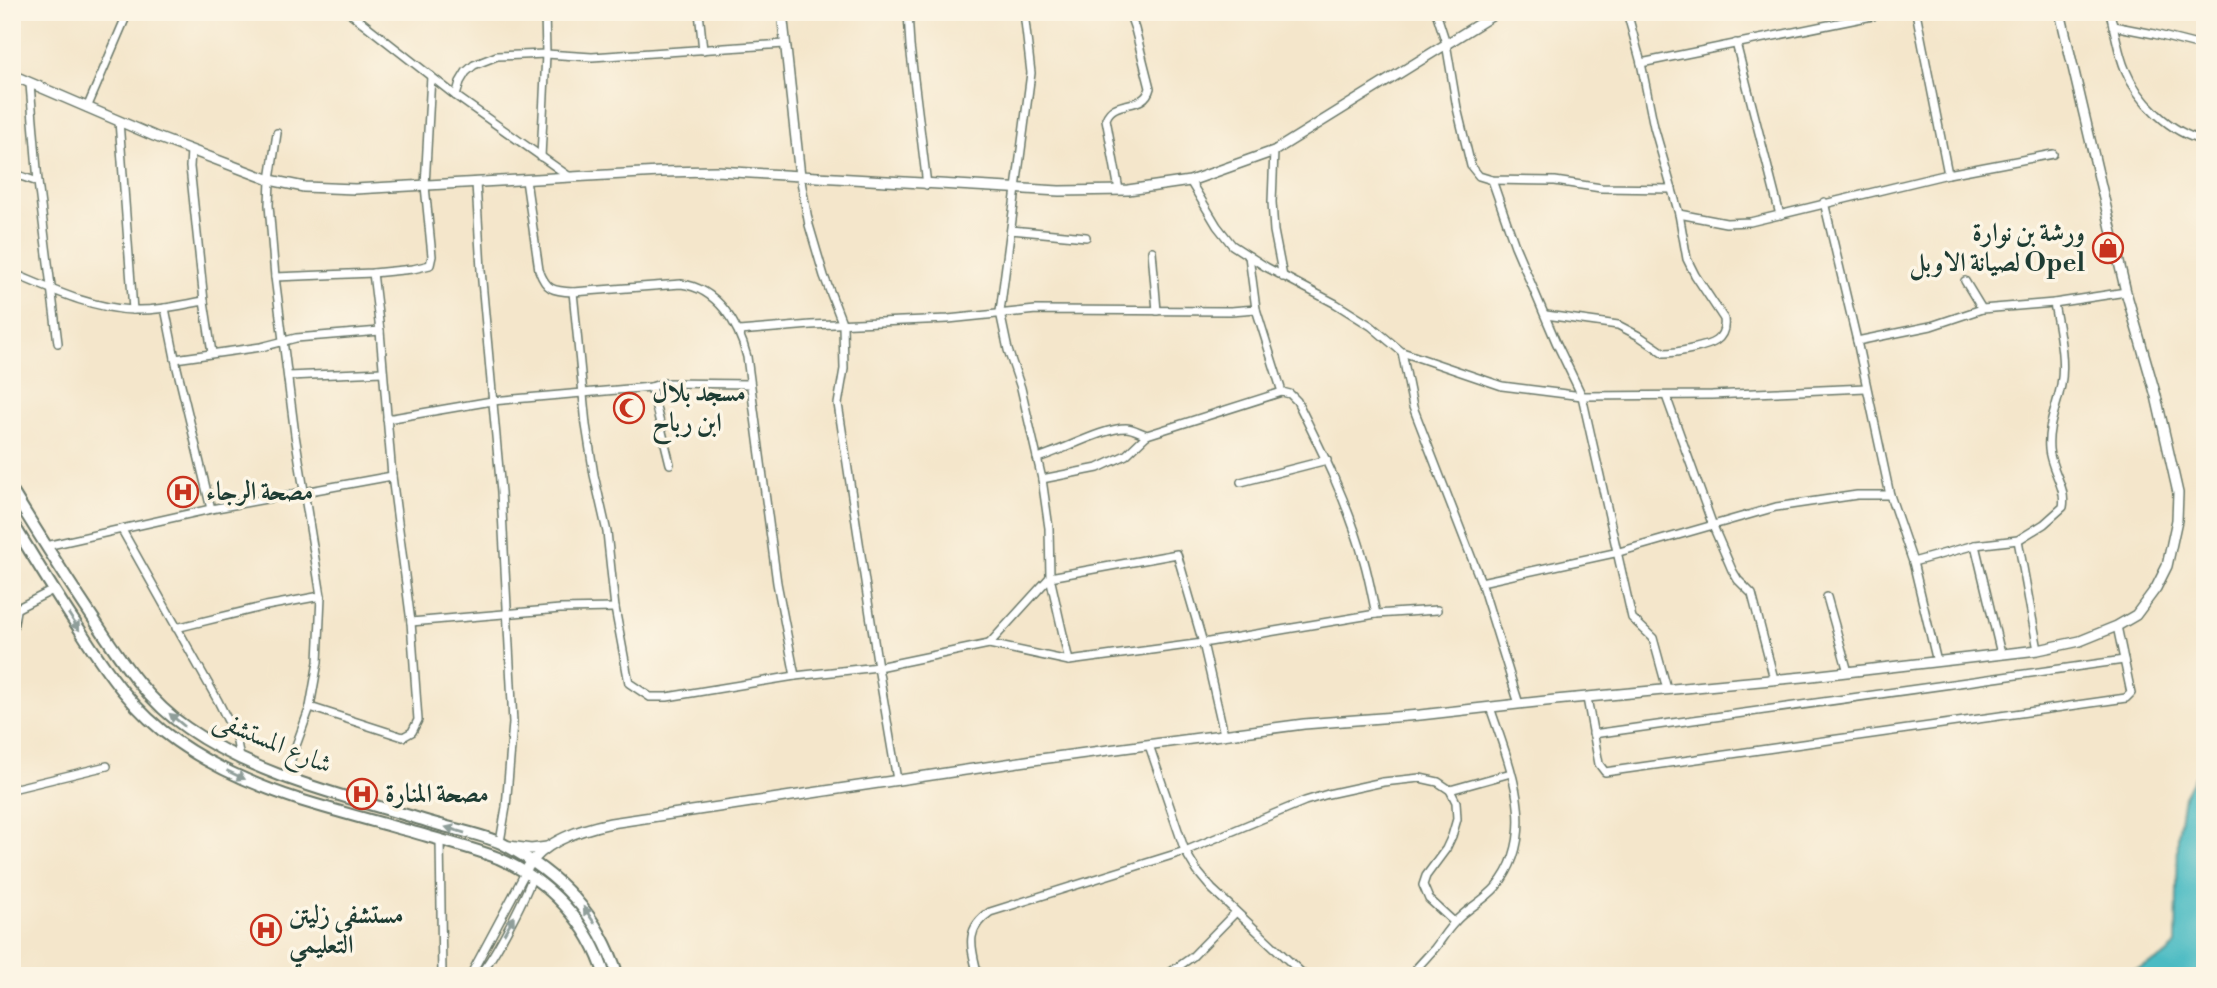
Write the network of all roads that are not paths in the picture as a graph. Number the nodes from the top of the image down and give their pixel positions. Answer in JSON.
{"nodes":[{"id":1,"x":128,"y":12,"type":"edge"},
{"id":2,"x":349,"y":12,"type":"edge"},
{"id":3,"x":545,"y":12,"type":"edge"},
{"id":4,"x":699,"y":12,"type":"edge"},
{"id":5,"x":782,"y":12,"type":"edge"},
{"id":6,"x":908,"y":12,"type":"edge"},
{"id":7,"x":1024,"y":12,"type":"edge"},
{"id":8,"x":1129,"y":12,"type":"edge"},
{"id":9,"x":1436,"y":12,"type":"edge"},
{"id":10,"x":1498,"y":12,"type":"edge"},
{"id":11,"x":1628,"y":12,"type":"edge"},
{"id":12,"x":1892,"y":12,"type":"edge"},
{"id":13,"x":1916,"y":12,"type":"edge"},
{"id":14,"x":2060,"y":12,"type":"edge"},
{"id":15,"x":2110,"y":12,"type":"edge"},
{"id":16,"x":2113,"y":26,"type":"junction"},
{"id":17,"x":1446,"y":43,"type":"junction"},
{"id":18,"x":1736,"y":43,"type":"junction"},
{"id":19,"x":785,"y":44,"type":"junction"},
{"id":20,"x":2205,"y":47,"type":"edge"},
{"id":21,"x":703,"y":50,"type":"junction"},
{"id":22,"x":546,"y":54,"type":"junction"},
{"id":23,"x":1642,"y":63,"type":"junction"},
{"id":24,"x":12,"y":75,"type":"edge"},
{"id":25,"x":431,"y":76,"type":"junction"},
{"id":26,"x":30,"y":84,"type":"junction"},
{"id":27,"x":456,"y":96,"type":"junction"},
{"id":28,"x":87,"y":108,"type":"junction"},
{"id":29,"x":119,"y":121,"type":"junction"},
{"id":30,"x":277,"y":133,"type":"dead end"},
{"id":31,"x":2205,"y":141,"type":"edge"},
{"id":32,"x":191,"y":150,"type":"junction"},
{"id":33,"x":1274,"y":151,"type":"junction"},
{"id":34,"x":2053,"y":154,"type":"dead end"},
{"id":35,"x":541,"y":157,"type":"junction"},
{"id":36,"x":12,"y":173,"type":"edge"},
{"id":37,"x":1948,"y":174,"type":"junction"},
{"id":38,"x":800,"y":176,"type":"junction"},
{"id":39,"x":570,"y":177,"type":"junction"},
{"id":40,"x":270,"y":180,"type":"junction"},
{"id":41,"x":526,"y":180,"type":"junction"},
{"id":42,"x":1492,"y":180,"type":"junction"},
{"id":43,"x":1191,"y":181,"type":"junction"},
{"id":44,"x":38,"y":182,"type":"junction"},
{"id":45,"x":476,"y":183,"type":"junction"},
{"id":46,"x":927,"y":185,"type":"junction"},
{"id":47,"x":425,"y":186,"type":"junction"},
{"id":48,"x":1016,"y":189,"type":"junction"},
{"id":49,"x":1672,"y":189,"type":"junction"},
{"id":50,"x":1119,"y":190,"type":"junction"},
{"id":51,"x":1824,"y":202,"type":"junction"},
{"id":52,"x":1679,"y":214,"type":"junction"},
{"id":53,"x":1780,"y":215,"type":"junction"},
{"id":54,"x":1011,"y":230,"type":"junction"},
{"id":55,"x":1086,"y":237,"type":"dead end"},
{"id":56,"x":1152,"y":251,"type":"dead end"},
{"id":57,"x":1249,"y":256,"type":"junction"},
{"id":58,"x":12,"y":273,"type":"edge"},
{"id":59,"x":373,"y":273,"type":"junction"},
{"id":60,"x":1283,"y":277,"type":"junction"},
{"id":61,"x":275,"y":278,"type":"junction"},
{"id":62,"x":1965,"y":281,"type":"dead end"},
{"id":63,"x":52,"y":289,"type":"junction"},
{"id":64,"x":573,"y":292,"type":"junction"},
{"id":65,"x":2126,"y":292,"type":"junction"},
{"id":66,"x":204,"y":301,"type":"junction"},
{"id":67,"x":2054,"y":303,"type":"junction"},
{"id":68,"x":165,"y":308,"type":"junction"},
{"id":69,"x":1256,"y":309,"type":"junction"},
{"id":70,"x":1982,"y":309,"type":"junction"},
{"id":71,"x":133,"y":310,"type":"junction"},
{"id":72,"x":1157,"y":311,"type":"junction"},
{"id":73,"x":1000,"y":312,"type":"junction"},
{"id":74,"x":1546,"y":315,"type":"junction"},
{"id":75,"x":843,"y":324,"type":"junction"},
{"id":76,"x":380,"y":331,"type":"junction"},
{"id":77,"x":739,"y":331,"type":"junction"},
{"id":78,"x":284,"y":341,"type":"junction"},
{"id":79,"x":1857,"y":341,"type":"junction"},
{"id":80,"x":58,"y":344,"type":"dead end"},
{"id":81,"x":1402,"y":352,"type":"junction"},
{"id":82,"x":212,"y":353,"type":"junction"},
{"id":83,"x":175,"y":359,"type":"junction"},
{"id":84,"x":383,"y":372,"type":"junction"},
{"id":85,"x":288,"y":376,"type":"junction"},
{"id":86,"x":750,"y":384,"type":"junction"},
{"id":87,"x":651,"y":387,"type":"junction"},
{"id":88,"x":1866,"y":388,"type":"junction"},
{"id":89,"x":1282,"y":392,"type":"junction"},
{"id":90,"x":582,"y":393,"type":"junction"},
{"id":91,"x":1582,"y":396,"type":"junction"},
{"id":92,"x":1666,"y":396,"type":"junction"},
{"id":93,"x":492,"y":401,"type":"junction"},
{"id":94,"x":387,"y":419,"type":"junction"},
{"id":95,"x":1147,"y":435,"type":"junction"},
{"id":96,"x":1037,"y":458,"type":"junction"},
{"id":97,"x":1327,"y":460,"type":"junction"},
{"id":98,"x":670,"y":464,"type":"dead end"},
{"id":99,"x":392,"y":476,"type":"junction"},
{"id":100,"x":1042,"y":479,"type":"junction"},
{"id":101,"x":1241,"y":482,"type":"dead end"},
{"id":102,"x":12,"y":492,"type":"edge"},
{"id":103,"x":304,"y":492,"type":"junction"},
{"id":104,"x":1890,"y":495,"type":"junction"},
{"id":105,"x":211,"y":509,"type":"junction"},
{"id":106,"x":12,"y":522,"type":"edge"},
{"id":107,"x":1713,"y":526,"type":"junction"},
{"id":108,"x":122,"y":530,"type":"junction"},
{"id":109,"x":2018,"y":540,"type":"junction"},
{"id":110,"x":1975,"y":545,"type":"junction"},
{"id":111,"x":46,"y":546,"type":"junction"},
{"id":112,"x":1619,"y":552,"type":"junction"},
{"id":113,"x":1913,"y":562,"type":"junction"},
{"id":114,"x":1051,"y":577,"type":"junction"},
{"id":115,"x":1481,"y":582,"type":"junction"},
{"id":116,"x":53,"y":590,"type":"junction"},
{"id":117,"x":321,"y":596,"type":"junction"},
{"id":118,"x":1827,"y":597,"type":"dead end"},
{"id":119,"x":615,"y":608,"type":"junction"},
{"id":120,"x":13,"y":609,"type":"edge"},
{"id":121,"x":1437,"y":610,"type":"dead end"},
{"id":122,"x":509,"y":613,"type":"junction"},
{"id":123,"x":1376,"y":614,"type":"junction"},
{"id":124,"x":411,"y":622,"type":"junction"},
{"id":125,"x":2117,"y":626,"type":"junction"},
{"id":126,"x":176,"y":628,"type":"junction"},
{"id":127,"x":12,"y":638,"type":"edge"},
{"id":128,"x":1203,"y":643,"type":"junction"},
{"id":129,"x":989,"y":644,"type":"junction"},
{"id":130,"x":2038,"y":650,"type":"junction"},
{"id":131,"x":2001,"y":654,"type":"junction"},
{"id":132,"x":1069,"y":660,"type":"junction"},
{"id":133,"x":2124,"y":660,"type":"junction"},
{"id":134,"x":1937,"y":662,"type":"junction"},
{"id":135,"x":878,"y":667,"type":"junction"},
{"id":136,"x":1848,"y":672,"type":"junction"},
{"id":137,"x":795,"y":676,"type":"junction"},
{"id":138,"x":1774,"y":680,"type":"junction"},
{"id":139,"x":1667,"y":689,"type":"junction"},
{"id":140,"x":1587,"y":698,"type":"junction"},
{"id":141,"x":1520,"y":704,"type":"junction"},
{"id":142,"x":310,"y":707,"type":"junction"},
{"id":143,"x":1490,"y":707,"type":"junction"},
{"id":144,"x":1224,"y":734,"type":"junction"},
{"id":145,"x":1593,"y":734,"type":"junction"},
{"id":146,"x":1149,"y":745,"type":"junction"},
{"id":147,"x":240,"y":758,"type":"junction"},
{"id":148,"x":107,"y":766,"type":"dead end"},
{"id":149,"x":1511,"y":773,"type":"junction"},
{"id":150,"x":285,"y":776,"type":"junction"},
{"id":151,"x":897,"y":780,"type":"junction"},
{"id":152,"x":12,"y":789,"type":"edge"},
{"id":153,"x":1450,"y":790,"type":"junction"},
{"id":154,"x":440,"y":840,"type":"junction"},
{"id":155,"x":503,"y":844,"type":"junction"},
{"id":156,"x":549,"y":847,"type":"junction"},
{"id":157,"x":1185,"y":851,"type":"junction"},
{"id":158,"x":535,"y":865,"type":"junction"},
{"id":159,"x":529,"y":875,"type":"junction"},
{"id":160,"x":1236,"y":912,"type":"junction"},
{"id":161,"x":1454,"y":922,"type":"junction"},
{"id":162,"x":475,"y":965,"type":"junction"},
{"id":163,"x":482,"y":974,"type":"edge"},
{"id":164,"x":442,"y":976,"type":"edge"},
{"id":165,"x":470,"y":976,"type":"edge"},
{"id":166,"x":605,"y":976,"type":"edge"},
{"id":167,"x":618,"y":976,"type":"edge"},
{"id":168,"x":978,"y":976,"type":"edge"},
{"id":169,"x":1165,"y":976,"type":"edge"},
{"id":170,"x":1305,"y":976,"type":"edge"},
{"id":171,"x":1410,"y":976,"type":"edge"}],
"edges":[{"from":1,"to":28,"type":"street"},
{"from":2,"to":25,"type":"street"},
{"from":3,"to":22,"type":"street"},
{"from":4,"to":21,"type":"street"},
{"from":5,"to":19,"type":"street"},
{"from":6,"to":46,"type":"street"},
{"from":7,"to":48,"type":"street"},
{"from":8,"to":50,"type":"street"},
{"from":9,"to":17,"type":"street"},
{"from":10,"to":17,"type":"street"},
{"from":11,"to":23,"type":"street"},
{"from":12,"to":18,"type":"street"},
{"from":13,"to":37,"type":"street"},
{"from":14,"to":65,"type":"street"},
{"from":15,"to":16,"type":"street"},
{"from":16,"to":20,"type":"street"},
{"from":16,"to":31,"type":"street"},
{"from":17,"to":33,"type":"street"},
{"from":17,"to":42,"type":"street"},
{"from":18,"to":23,"type":"street"},
{"from":18,"to":53,"type":"street"},
{"from":19,"to":21,"type":"street"},
{"from":19,"to":38,"type":"street"},
{"from":21,"to":22,"type":"street"},
{"from":22,"to":27,"type":"street"},
{"from":22,"to":35,"type":"street"},
{"from":23,"to":49,"type":"street"},
{"from":24,"to":26,"type":"street"},
{"from":25,"to":27,"type":"street"},
{"from":25,"to":47,"type":"street"},
{"from":26,"to":28,"type":"street"},
{"from":26,"to":44,"type":"street"},
{"from":27,"to":35,"type":"street"},
{"from":28,"to":29,"type":"street"},
{"from":29,"to":32,"type":"street"},
{"from":29,"to":71,"type":"street"},
{"from":30,"to":40,"type":"street"},
{"from":32,"to":40,"type":"street"},
{"from":32,"to":66,"type":"street"},
{"from":33,"to":43,"type":"street"},
{"from":33,"to":60,"type":"street"},
{"from":34,"to":37,"type":"street"},
{"from":35,"to":39,"type":"street"},
{"from":36,"to":44,"type":"street"},
{"from":37,"to":51,"type":"street"},
{"from":38,"to":39,"type":"street"},
{"from":38,"to":46,"type":"street"},
{"from":38,"to":75,"type":"street"},
{"from":39,"to":41,"type":"street"},
{"from":40,"to":47,"type":"street"},
{"from":40,"to":61,"type":"street"},
{"from":41,"to":45,"type":"street"},
{"from":41,"to":64,"type":"street"},
{"from":42,"to":49,"type":"street"},
{"from":42,"to":74,"type":"street"},
{"from":43,"to":50,"type":"street"},
{"from":43,"to":57,"type":"street"},
{"from":44,"to":63,"type":"street"},
{"from":45,"to":47,"type":"street"},
{"from":45,"to":93,"type":"street"},
{"from":46,"to":48,"type":"street"},
{"from":47,"to":59,"type":"street"},
{"from":48,"to":50,"type":"street"},
{"from":48,"to":54,"type":"street"},
{"from":49,"to":52,"type":"street"},
{"from":51,"to":53,"type":"street"},
{"from":51,"to":79,"type":"street"},
{"from":52,"to":53,"type":"street"},
{"from":52,"to":74,"type":"street"},
{"from":54,"to":55,"type":"street"},
{"from":54,"to":73,"type":"street"},
{"from":56,"to":72,"type":"street"},
{"from":57,"to":60,"type":"street"},
{"from":57,"to":69,"type":"street"},
{"from":58,"to":63,"type":"street"},
{"from":59,"to":61,"type":"street"},
{"from":59,"to":76,"type":"street"},
{"from":60,"to":81,"type":"street"},
{"from":61,"to":78,"type":"street"},
{"from":62,"to":70,"type":"street"},
{"from":63,"to":71,"type":"street"},
{"from":63,"to":80,"type":"street"},
{"from":64,"to":77,"type":"street"},
{"from":64,"to":90,"type":"street"},
{"from":65,"to":67,"type":"street"},
{"from":65,"to":125,"type":"street"},
{"from":66,"to":68,"type":"street"},
{"from":66,"to":82,"type":"street"},
{"from":67,"to":70,"type":"street"},
{"from":67,"to":109,"type":"street"},
{"from":68,"to":71,"type":"street"},
{"from":68,"to":83,"type":"street"},
{"from":69,"to":72,"type":"street"},
{"from":69,"to":89,"type":"street"},
{"from":70,"to":79,"type":"street"},
{"from":72,"to":73,"type":"street"},
{"from":73,"to":75,"type":"street"},
{"from":73,"to":96,"type":"street"},
{"from":74,"to":91,"type":"street"},
{"from":75,"to":77,"type":"street"},
{"from":75,"to":135,"type":"street"},
{"from":76,"to":78,"type":"street"},
{"from":76,"to":84,"type":"street"},
{"from":77,"to":86,"type":"street"},
{"from":78,"to":82,"type":"street"},
{"from":78,"to":85,"type":"street"},
{"from":79,"to":88,"type":"street"},
{"from":81,"to":91,"type":"street"},
{"from":81,"to":115,"type":"street"},
{"from":82,"to":83,"type":"street"},
{"from":83,"to":105,"type":"street"},
{"from":84,"to":85,"type":"street"},
{"from":84,"to":94,"type":"street"},
{"from":85,"to":103,"type":"street"},
{"from":86,"to":87,"type":"street"},
{"from":86,"to":137,"type":"street"},
{"from":87,"to":90,"type":"street"},
{"from":87,"to":98,"type":"street"},
{"from":88,"to":92,"type":"street"},
{"from":88,"to":104,"type":"street"},
{"from":89,"to":95,"type":"street"},
{"from":89,"to":97,"type":"street"},
{"from":90,"to":93,"type":"street"},
{"from":90,"to":119,"type":"street"},
{"from":91,"to":92,"type":"street"},
{"from":91,"to":112,"type":"street"},
{"from":92,"to":107,"type":"street"},
{"from":93,"to":94,"type":"street"},
{"from":93,"to":122,"type":"street"},
{"from":94,"to":99,"type":"street"},
{"from":95,"to":96,"type":"street"},
{"from":95,"to":100,"type":"street"},
{"from":96,"to":100,"type":"street"},
{"from":97,"to":101,"type":"street"},
{"from":97,"to":123,"type":"street"},
{"from":99,"to":103,"type":"street"},
{"from":99,"to":124,"type":"street"},
{"from":100,"to":114,"type":"street"},
{"from":102,"to":111,"type":"main road","name":"شارع المستشفى"},
{"from":103,"to":105,"type":"street"},
{"from":103,"to":117,"type":"street"},
{"from":104,"to":107,"type":"street"},
{"from":104,"to":113,"type":"street"},
{"from":105,"to":108,"type":"street"},
{"from":106,"to":116,"type":"main road","name":"شارع المستشفى"},
{"from":107,"to":112,"type":"street"},
{"from":107,"to":138,"type":"street"},
{"from":108,"to":111,"type":"street"},
{"from":108,"to":126,"type":"street"},
{"from":109,"to":110,"type":"street"},
{"from":109,"to":130,"type":"street"},
{"from":110,"to":113,"type":"street"},
{"from":110,"to":131,"type":"street"},
{"from":147,"to":111,"type":"main road","name":"شارع المستشفى","one_way":true},
{"from":112,"to":115,"type":"street"},
{"from":112,"to":139,"type":"street"},
{"from":113,"to":134,"type":"street"},
{"from":114,"to":128,"type":"street"},
{"from":114,"to":129,"type":"street"},
{"from":114,"to":132,"type":"street"},
{"from":115,"to":141,"type":"street"},
{"from":116,"to":120,"type":"street"},
{"from":116,"to":154,"type":"main road","name":"شارع المستشفى","one_way":true},
{"from":117,"to":126,"type":"street"},
{"from":117,"to":142,"type":"street"},
{"from":118,"to":136,"type":"street"},
{"from":119,"to":122,"type":"street"},
{"from":119,"to":137,"type":"street"},
{"from":120,"to":127,"type":"street"},
{"from":121,"to":123,"type":"street"},
{"from":122,"to":124,"type":"street"},
{"from":122,"to":155,"type":"street"},
{"from":123,"to":128,"type":"street"},
{"from":124,"to":142,"type":"street"},
{"from":125,"to":130,"type":"street"},
{"from":125,"to":133,"type":"street"},
{"from":126,"to":147,"type":"street"},
{"from":128,"to":132,"type":"street"},
{"from":128,"to":144,"type":"street"},
{"from":129,"to":132,"type":"street"},
{"from":129,"to":135,"type":"street"},
{"from":130,"to":131,"type":"street"},
{"from":131,"to":134,"type":"street"},
{"from":133,"to":145,"type":"street"},
{"from":133,"to":145,"type":"street"},
{"from":134,"to":136,"type":"street"},
{"from":135,"to":137,"type":"street"},
{"from":135,"to":151,"type":"street"},
{"from":136,"to":138,"type":"street"},
{"from":138,"to":139,"type":"street"},
{"from":139,"to":140,"type":"street"},
{"from":140,"to":141,"type":"street"},
{"from":140,"to":145,"type":"street"},
{"from":141,"to":143,"type":"street"},
{"from":142,"to":150,"type":"street"},
{"from":143,"to":144,"type":"street"},
{"from":143,"to":149,"type":"street"},
{"from":144,"to":146,"type":"street"},
{"from":146,"to":151,"type":"street"},
{"from":146,"to":157,"type":"street"},
{"from":147,"to":150,"type":"main road","name":"شارع المستشفى"},
{"from":148,"to":152,"type":"street"},
{"from":149,"to":153,"type":"street"},
{"from":149,"to":161,"type":"street"},
{"from":155,"to":150,"type":"main road","name":"شارع المستشفى","one_way":true},
{"from":151,"to":156,"type":"street"},
{"from":153,"to":157,"type":"street"},
{"from":153,"to":161,"type":"street"},
{"from":154,"to":159,"type":"main road","name":"شارع المستشفى"},
{"from":154,"to":164,"type":"street"},
{"from":155,"to":156,"type":"street"},
{"from":155,"to":158,"type":"main road","name":"شارع المستشفى"},
{"from":156,"to":158,"type":"street"},
{"from":157,"to":160,"type":"street"},
{"from":157,"to":168,"type":"street"},
{"from":158,"to":159,"type":"street"},
{"from":167,"to":158,"type":"main road","name":"شارع المستشفى","one_way":true},
{"from":159,"to":162,"type":"street"},
{"from":163,"to":159,"type":"street","one_way":true},
{"from":159,"to":166,"type":"main road","name":"شارع المستشفى"},
{"from":160,"to":169,"type":"street"},
{"from":160,"to":170,"type":"street"},
{"from":161,"to":171,"type":"street"},
{"from":162,"to":163,"type":"street"},
{"from":162,"to":165,"type":"street"}]}
